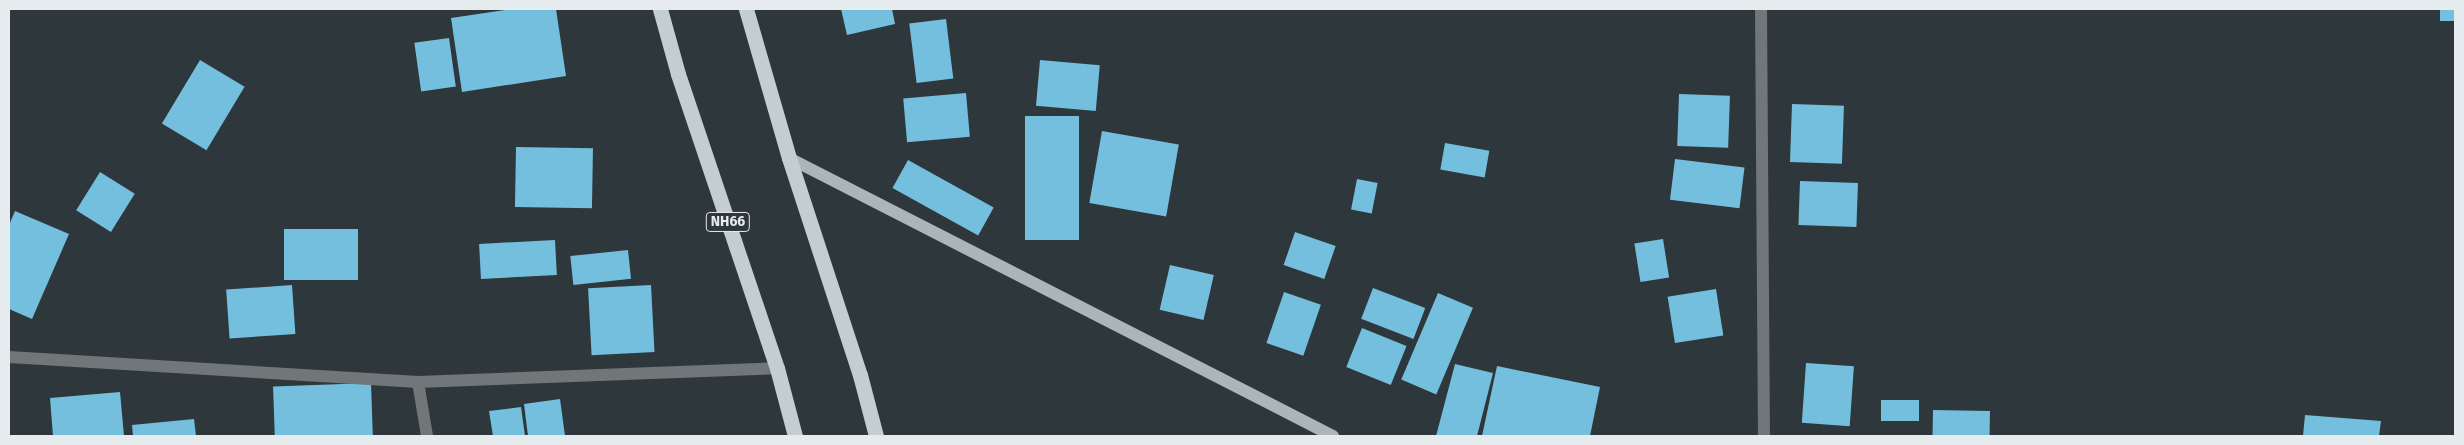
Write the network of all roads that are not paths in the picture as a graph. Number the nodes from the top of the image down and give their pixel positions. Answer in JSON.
{"nodes":[{"id":1,"x":660,"y":9,"type":"edge"},
{"id":2,"x":746,"y":9,"type":"edge"},
{"id":3,"x":1761,"y":9,"type":"edge"},
{"id":4,"x":788,"y":158,"type":"junction"},
{"id":5,"x":9,"y":357,"type":"edge"},
{"id":6,"x":777,"y":368,"type":"junction"},
{"id":7,"x":418,"y":382,"type":"junction"},
{"id":8,"x":427,"y":436,"type":"edge"},
{"id":9,"x":795,"y":436,"type":"edge"},
{"id":10,"x":876,"y":436,"type":"edge"},
{"id":11,"x":1333,"y":436,"type":"edge"},
{"id":12,"x":1764,"y":436,"type":"edge"}],
"edges":[{"from":1,"to":6,"type":"highway","number":"NH66"},
{"from":2,"to":4,"type":"highway"},
{"from":3,"to":12,"type":"street"},
{"from":4,"to":10,"type":"highway"},
{"from":4,"to":11,"type":"main road"},
{"from":5,"to":7,"type":"street"},
{"from":6,"to":7,"type":"street"},
{"from":6,"to":9,"type":"highway","number":"NH66"},
{"from":7,"to":8,"type":"street"}]}
